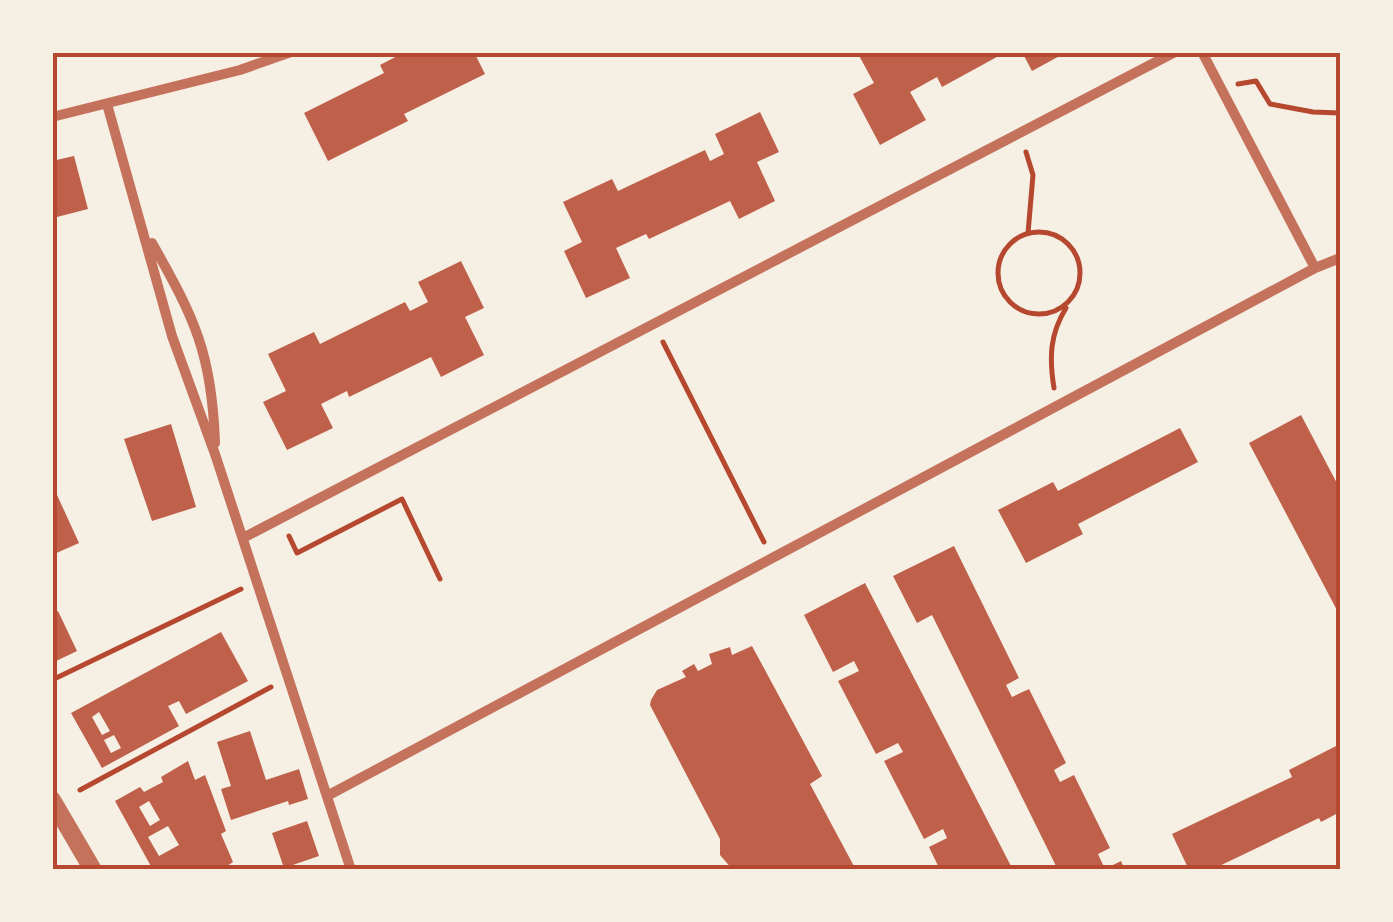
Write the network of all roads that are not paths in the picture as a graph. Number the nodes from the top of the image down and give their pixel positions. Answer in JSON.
{"nodes":[{"id":1,"x":292,"y":52,"type":"edge"},
{"id":2,"x":1175,"y":52,"type":"edge"},
{"id":3,"x":1202,"y":52,"type":"edge"},
{"id":4,"x":107,"y":104,"type":"junction"},
{"id":5,"x":52,"y":117,"type":"edge"},
{"id":6,"x":144,"y":229,"type":"junction"},
{"id":7,"x":1340,"y":258,"type":"edge"},
{"id":8,"x":1316,"y":268,"type":"junction"},
{"id":9,"x":215,"y":454,"type":"junction"},
{"id":10,"x":243,"y":538,"type":"junction"},
{"id":11,"x":327,"y":796,"type":"junction"},
{"id":12,"x":52,"y":800,"type":"edge"},
{"id":13,"x":93,"y":870,"type":"edge"},
{"id":14,"x":351,"y":870,"type":"edge"}],
"edges":[{"from":1,"to":4,"type":"street"},
{"from":2,"to":10,"type":"street"},
{"from":3,"to":8,"type":"street"},
{"from":4,"to":5,"type":"street"},
{"from":4,"to":6,"type":"street"},
{"from":6,"to":9,"type":"street"},
{"from":6,"to":9,"type":"street"},
{"from":7,"to":8,"type":"street"},
{"from":8,"to":11,"type":"street"},
{"from":9,"to":10,"type":"street"},
{"from":10,"to":11,"type":"street"},
{"from":11,"to":14,"type":"street"},
{"from":12,"to":13,"type":"street"}]}
